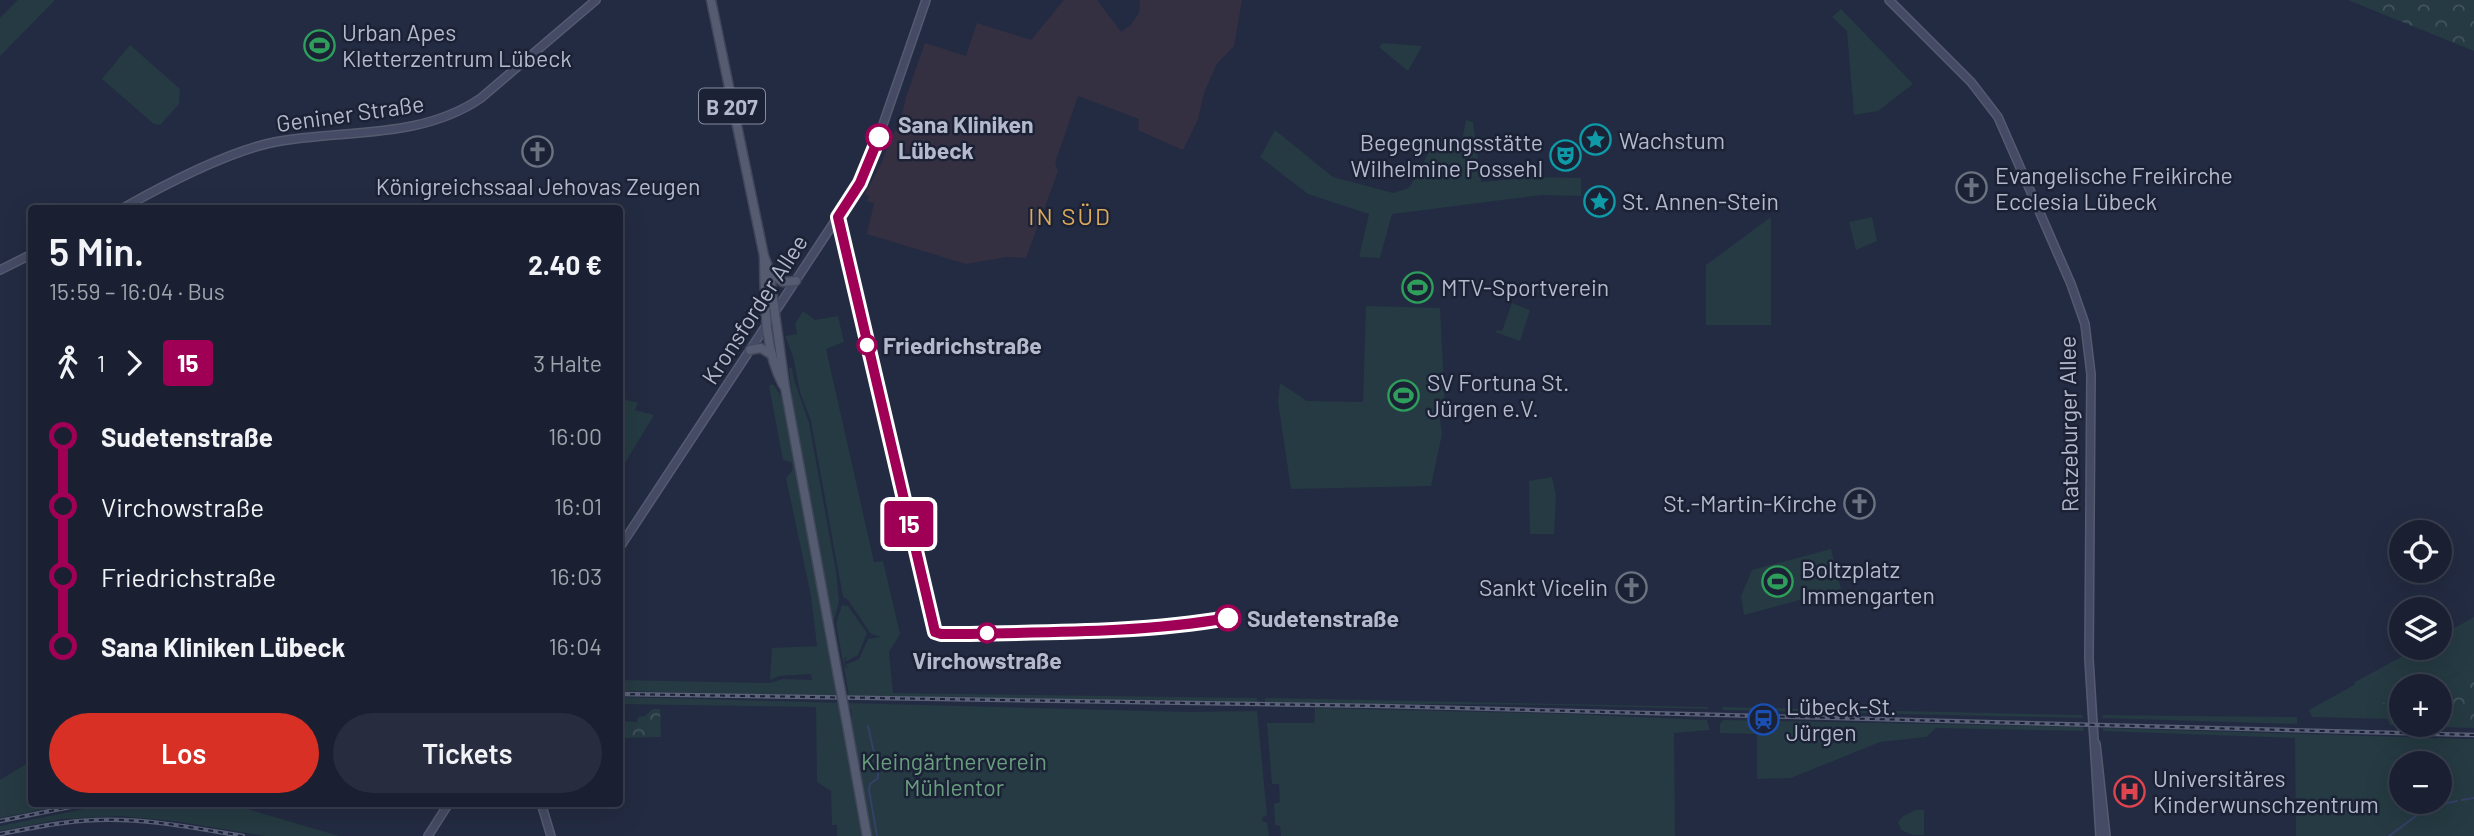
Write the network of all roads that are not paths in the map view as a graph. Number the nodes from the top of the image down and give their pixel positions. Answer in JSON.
{"nodes":[{"id":1,"x":596,"y":0,"type":"edge"},
{"id":2,"x":712,"y":0,"type":"edge"},
{"id":3,"x":926,"y":0,"type":"edge"},
{"id":4,"x":1889,"y":0,"type":"edge"},
{"id":5,"x":129,"y":205,"type":"edge"},
{"id":6,"x":28,"y":256,"type":"edge"},
{"id":7,"x":764,"y":256,"type":"junction"},
{"id":8,"x":769,"y":269,"type":"junction"},
{"id":9,"x":0,"y":270,"type":"edge"},
{"id":10,"x":796,"y":281,"type":"junction"},
{"id":11,"x":775,"y":312,"type":"junction"},
{"id":12,"x":768,"y":323,"type":"junction"},
{"id":13,"x":750,"y":351,"type":"junction"},
{"id":14,"x":772,"y":355,"type":"junction"},
{"id":15,"x":785,"y":387,"type":"junction"},
{"id":16,"x":623,"y":542,"type":"edge"},
{"id":17,"x":2094,"y":740,"type":"junction"},
{"id":18,"x":446,"y":807,"type":"edge"},
{"id":19,"x":542,"y":807,"type":"edge"},
{"id":20,"x":428,"y":836,"type":"edge"},
{"id":21,"x":551,"y":836,"type":"edge"},
{"id":22,"x":867,"y":836,"type":"edge"},
{"id":23,"x":2100,"y":836,"type":"edge"},
{"id":24,"x":2106,"y":836,"type":"edge"}],
"edges":[{"from":1,"to":5,"type":"main road","name":"Geniner Straße"},
{"from":2,"to":7,"type":"main road","number":"B 207"},
{"from":3,"to":10,"type":"main road","name":"Kronsforder Allee"},
{"from":4,"to":17,"type":"main road","name":"Ratzeburger Allee"},
{"from":6,"to":9,"type":"main road"},
{"from":7,"to":8,"type":"main road","number":"B 207"},
{"from":7,"to":12,"type":"main road","number":"B 207"},
{"from":8,"to":10,"type":"main road"},
{"from":8,"to":11,"type":"main road","number":"B 207"},
{"from":10,"to":11,"type":"main road","name":"Kronsforder Allee"},
{"from":11,"to":12,"type":"main road","name":"Kronsforder Allee"},
{"from":11,"to":15,"type":"main road","number":"B 207"},
{"from":12,"to":13,"type":"main road","name":"Kronsforder Allee"},
{"from":12,"to":14,"type":"main road","number":"B 207"},
{"from":13,"to":14,"type":"main road"},
{"from":13,"to":16,"type":"main road","name":"Kronsforder Allee"},
{"from":14,"to":15,"type":"main road","number":"B 207"},
{"from":15,"to":22,"type":"main road","number":"B 207","bridge":true},
{"from":17,"to":23,"type":"main road","name":"Ratzeburger Allee"},
{"from":17,"to":24,"type":"main road","name":"Ratzeburger Allee"},
{"from":18,"to":20,"type":"main road"},
{"from":19,"to":21,"type":"main road"}]}
